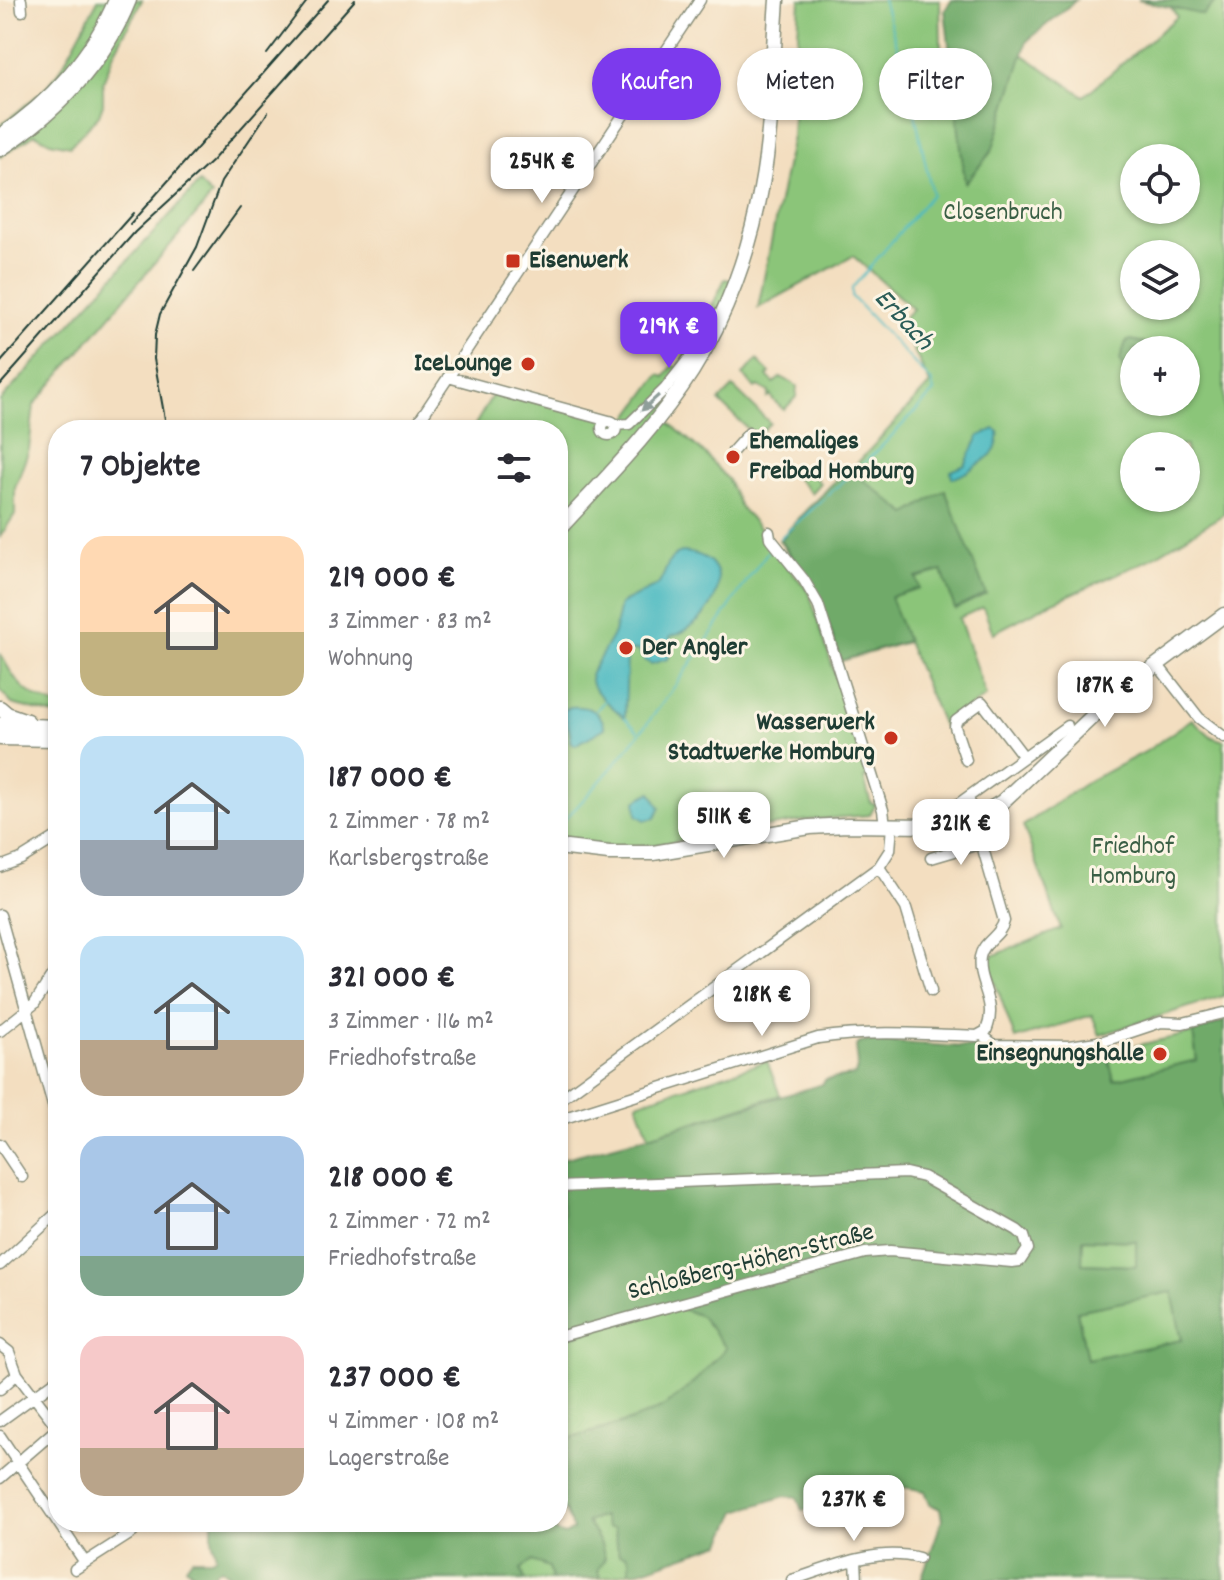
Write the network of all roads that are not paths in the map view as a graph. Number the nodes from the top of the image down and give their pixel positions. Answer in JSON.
{"nodes":[{"id":1,"x":116,"y":0,"type":"edge"},
{"id":2,"x":129,"y":0,"type":"edge"},
{"id":3,"x":700,"y":0,"type":"edge"},
{"id":4,"x":777,"y":0,"type":"edge"},
{"id":5,"x":0,"y":136,"type":"edge"},
{"id":6,"x":0,"y":149,"type":"edge"},
{"id":7,"x":714,"y":328,"type":"junction"},
{"id":8,"x":448,"y":377,"type":"junction"},
{"id":9,"x":420,"y":420,"type":"edge"},
{"id":10,"x":749,"y":433,"type":"dead end"},
{"id":11,"x":733,"y":451,"type":"dead end"},
{"id":12,"x":568,"y":519,"type":"edge"},
{"id":13,"x":769,"y":532,"type":"dead end"},
{"id":14,"x":1224,"y":615,"type":"edge"},
{"id":15,"x":1157,"y":664,"type":"junction"},
{"id":16,"x":0,"y":708,"type":"edge"},
{"id":17,"x":0,"y":725,"type":"edge"},
{"id":18,"x":48,"y":725,"type":"edge"},
{"id":19,"x":48,"y":726,"type":"edge"},
{"id":20,"x":1067,"y":726,"type":"dead end"},
{"id":21,"x":1224,"y":737,"type":"edge"},
{"id":22,"x":0,"y":738,"type":"edge"},
{"id":23,"x":48,"y":739,"type":"edge"},
{"id":24,"x":1051,"y":745,"type":"junction"},
{"id":25,"x":1024,"y":757,"type":"junction"},
{"id":26,"x":966,"y":760,"type":"dead end"},
{"id":27,"x":968,"y":797,"type":"junction"},
{"id":28,"x":940,"y":817,"type":"dead end"},
{"id":29,"x":975,"y":818,"type":"junction"},
{"id":30,"x":888,"y":826,"type":"junction"},
{"id":31,"x":48,"y":842,"type":"edge"},
{"id":32,"x":982,"y":843,"type":"junction"},
{"id":33,"x":568,"y":848,"type":"edge"},
{"id":34,"x":931,"y":858,"type":"dead end"},
{"id":35,"x":0,"y":867,"type":"edge"},
{"id":36,"x":879,"y":867,"type":"junction"},
{"id":37,"x":0,"y":915,"type":"edge"},
{"id":38,"x":48,"y":988,"type":"edge"},
{"id":39,"x":931,"y":991,"type":"dead end"},
{"id":40,"x":26,"y":1012,"type":"junction"},
{"id":41,"x":1224,"y":1013,"type":"edge"},
{"id":42,"x":0,"y":1031,"type":"edge"},
{"id":43,"x":981,"y":1034,"type":"junction"},
{"id":44,"x":48,"y":1086,"type":"edge"},
{"id":45,"x":568,"y":1094,"type":"edge"},
{"id":46,"x":568,"y":1117,"type":"edge"},
{"id":47,"x":0,"y":1144,"type":"edge"},
{"id":48,"x":22,"y":1177,"type":"dead end"},
{"id":49,"x":568,"y":1187,"type":"edge"},
{"id":50,"x":48,"y":1221,"type":"edge"},
{"id":51,"x":0,"y":1265,"type":"edge"},
{"id":52,"x":568,"y":1334,"type":"edge"},
{"id":53,"x":0,"y":1345,"type":"edge"},
{"id":54,"x":17,"y":1374,"type":"junction"},
{"id":55,"x":48,"y":1386,"type":"edge"},
{"id":56,"x":0,"y":1389,"type":"edge"},
{"id":57,"x":33,"y":1396,"type":"junction"},
{"id":58,"x":48,"y":1415,"type":"edge"},
{"id":59,"x":0,"y":1421,"type":"edge"},
{"id":60,"x":0,"y":1436,"type":"edge"},
{"id":61,"x":48,"y":1436,"type":"edge"},
{"id":62,"x":17,"y":1462,"type":"junction"},
{"id":63,"x":0,"y":1478,"type":"edge"},
{"id":64,"x":48,"y":1514,"type":"edge"},
{"id":65,"x":59,"y":1532,"type":"edge"},
{"id":66,"x":127,"y":1532,"type":"edge"},
{"id":67,"x":919,"y":1558,"type":"dead end"},
{"id":68,"x":856,"y":1560,"type":"junction"},
{"id":69,"x":792,"y":1580,"type":"edge"},
{"id":70,"x":857,"y":1580,"type":"edge"}],
"edges":[{"from":1,"to":5,"type":"main road"},
{"from":2,"to":6,"type":"main road"},
{"from":3,"to":8,"type":"street"},
{"from":4,"to":7,"type":"main road"},
{"from":7,"to":8,"type":"street","one_way":true},
{"from":7,"to":12,"type":"main road"},
{"from":8,"to":9,"type":"street"},
{"from":10,"to":11,"type":"street"},
{"from":13,"to":30,"type":"street"},
{"from":14,"to":15,"type":"main road"},
{"from":15,"to":21,"type":"street"},
{"from":15,"to":24,"type":"main road"},
{"from":16,"to":18,"type":"main road"},
{"from":17,"to":19,"type":"main road"},
{"from":20,"to":24,"type":"street"},
{"from":22,"to":23,"type":"main road"},
{"from":24,"to":25,"type":"street"},
{"from":24,"to":29,"type":"main road"},
{"from":25,"to":26,"type":"street"},
{"from":25,"to":27,"type":"street"},
{"from":27,"to":28,"type":"street"},
{"from":27,"to":29,"type":"street"},
{"from":29,"to":30,"type":"main road"},
{"from":29,"to":32,"type":"street"},
{"from":30,"to":33,"type":"main road"},
{"from":30,"to":36,"type":"street"},
{"from":31,"to":35,"type":"street"},
{"from":32,"to":34,"type":"street"},
{"from":32,"to":43,"type":"street"},
{"from":36,"to":39,"type":"street"},
{"from":36,"to":45,"type":"street"},
{"from":37,"to":40,"type":"street"},
{"from":38,"to":40,"type":"street"},
{"from":40,"to":42,"type":"street"},
{"from":40,"to":44,"type":"street"},
{"from":41,"to":43,"type":"street"},
{"from":43,"to":46,"type":"street"},
{"from":47,"to":48,"type":"street"},
{"from":49,"to":52,"type":"street","name":"Schloßberg-Höhen-Straße"},
{"from":50,"to":51,"type":"street"},
{"from":53,"to":54,"type":"street"},
{"from":54,"to":56,"type":"street"},
{"from":54,"to":57,"type":"street"},
{"from":55,"to":57,"type":"street"},
{"from":57,"to":58,"type":"street"},
{"from":57,"to":59,"type":"street"},
{"from":60,"to":62,"type":"street"},
{"from":61,"to":62,"type":"street"},
{"from":62,"to":63,"type":"street"},
{"from":62,"to":64,"type":"street"},
{"from":65,"to":66,"type":"street"},
{"from":67,"to":68,"type":"street"},
{"from":68,"to":69,"type":"street"},
{"from":68,"to":70,"type":"street"}]}
